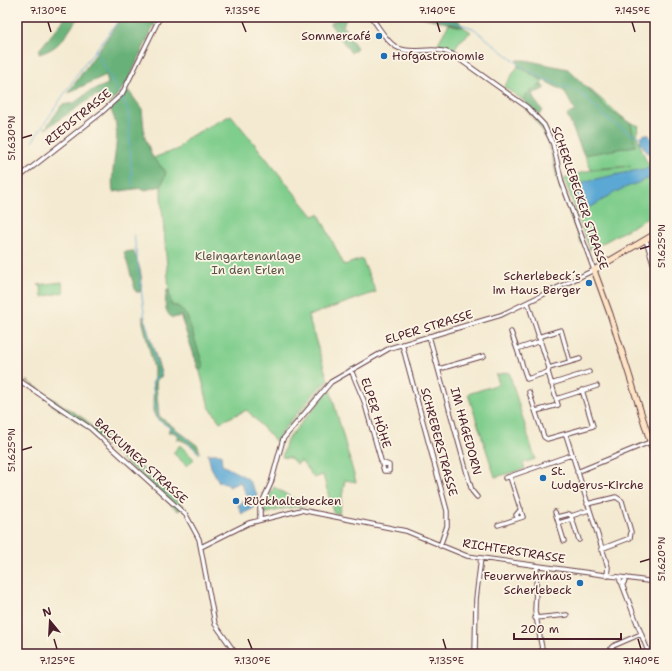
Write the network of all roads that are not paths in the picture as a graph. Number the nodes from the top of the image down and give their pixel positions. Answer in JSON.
{"nodes":[{"id":1,"x":160,"y":17,"type":"edge"},
{"id":2,"x":371,"y":17,"type":"edge"},
{"id":3,"x":17,"y":179,"type":"edge"},
{"id":4,"x":655,"y":234,"type":"edge"},
{"id":5,"x":646,"y":240,"type":"junction"},
{"id":6,"x":655,"y":269,"type":"edge"},
{"id":7,"x":594,"y":270,"type":"junction"},
{"id":8,"x":528,"y":302,"type":"junction"},
{"id":9,"x":511,"y":332,"type":"dead end"},
{"id":10,"x":429,"y":336,"type":"junction"},
{"id":11,"x":538,"y":337,"type":"junction"},
{"id":12,"x":540,"y":342,"type":"junction"},
{"id":13,"x":402,"y":344,"type":"junction"},
{"id":14,"x":517,"y":349,"type":"junction"},
{"id":15,"x":484,"y":356,"type":"dead end"},
{"id":16,"x":580,"y":359,"type":"dead end"},
{"id":17,"x":570,"y":362,"type":"junction"},
{"id":18,"x":439,"y":369,"type":"junction"},
{"id":19,"x":351,"y":370,"type":"junction"},
{"id":20,"x":548,"y":370,"type":"junction"},
{"id":21,"x":588,"y":372,"type":"dead end"},
{"id":22,"x":17,"y":379,"type":"edge"},
{"id":23,"x":551,"y":384,"type":"junction"},
{"id":24,"x":597,"y":386,"type":"dead end"},
{"id":25,"x":582,"y":390,"type":"junction"},
{"id":26,"x":529,"y":392,"type":"dead end"},
{"id":27,"x":556,"y":399,"type":"junction"},
{"id":28,"x":536,"y":412,"type":"junction"},
{"id":29,"x":566,"y":435,"type":"junction"},
{"id":30,"x":650,"y":442,"type":"junction"},
{"id":31,"x":571,"y":455,"type":"junction"},
{"id":32,"x":655,"y":457,"type":"edge"},
{"id":33,"x":381,"y":462,"type":"dead end"},
{"id":34,"x":577,"y":472,"type":"junction"},
{"id":35,"x":510,"y":476,"type":"junction"},
{"id":36,"x":505,"y":478,"type":"dead end"},
{"id":37,"x":477,"y":497,"type":"dead end"},
{"id":38,"x":587,"y":504,"type":"junction"},
{"id":39,"x":589,"y":510,"type":"junction"},
{"id":40,"x":555,"y":512,"type":"dead end"},
{"id":41,"x":572,"y":517,"type":"junction"},
{"id":42,"x":557,"y":518,"type":"junction"},
{"id":43,"x":260,"y":519,"type":"junction"},
{"id":44,"x":559,"y":523,"type":"junction"},
{"id":45,"x":498,"y":525,"type":"dead end"},
{"id":46,"x":631,"y":535,"type":"junction"},
{"id":47,"x":636,"y":539,"type":"dead end"},
{"id":48,"x":580,"y":540,"type":"dead end"},
{"id":49,"x":564,"y":541,"type":"dead end"},
{"id":50,"x":201,"y":546,"type":"junction"},
{"id":51,"x":440,"y":546,"type":"junction"},
{"id":52,"x":602,"y":549,"type":"junction"},
{"id":53,"x":481,"y":558,"type":"junction"},
{"id":54,"x":537,"y":566,"type":"junction"},
{"id":55,"x":607,"y":576,"type":"junction"},
{"id":56,"x":620,"y":578,"type":"junction"},
{"id":57,"x":626,"y":579,"type":"junction"},
{"id":58,"x":655,"y":582,"type":"edge"},
{"id":59,"x":622,"y":584,"type":"junction"},
{"id":60,"x":567,"y":614,"type":"dead end"},
{"id":61,"x":535,"y":618,"type":"junction"},
{"id":62,"x":641,"y":634,"type":"junction"},
{"id":63,"x":236,"y":654,"type":"edge"},
{"id":64,"x":475,"y":654,"type":"edge"},
{"id":65,"x":543,"y":654,"type":"edge"},
{"id":66,"x":614,"y":654,"type":"edge"},
{"id":67,"x":649,"y":654,"type":"edge"}],
"edges":[{"from":1,"to":3,"type":"street","name":"RIEDSTRASSE"},
{"from":2,"to":7,"type":"street","name":"SCHERLEBECKER STRASSE"},
{"from":4,"to":5,"type":"street","name":"ELPER STRASSE"},
{"from":5,"to":6,"type":"street"},
{"from":5,"to":7,"type":"street","name":"ELPER STRASSE"},
{"from":7,"to":8,"type":"street","name":"ELPER STRASSE"},
{"from":7,"to":30,"type":"street","name":"SCHERLEBECKER STRASSE"},
{"from":8,"to":10,"type":"street","name":"ELPER STRASSE"},
{"from":8,"to":11,"type":"street"},
{"from":9,"to":14,"type":"street"},
{"from":10,"to":13,"type":"street","name":"ELPER STRASSE"},
{"from":10,"to":18,"type":"street","name":"IM HAGEDORN"},
{"from":11,"to":12,"type":"street"},
{"from":11,"to":17,"type":"street"},
{"from":12,"to":14,"type":"street"},
{"from":12,"to":20,"type":"street"},
{"from":13,"to":19,"type":"street","name":"ELPER STRASSE"},
{"from":13,"to":51,"type":"street","name":"SCHREBERSTRASSE"},
{"from":14,"to":20,"type":"street"},
{"from":15,"to":18,"type":"street"},
{"from":16,"to":17,"type":"street"},
{"from":17,"to":20,"type":"street"},
{"from":18,"to":37,"type":"street","name":"IM HAGEDORN"},
{"from":19,"to":33,"type":"street","name":"ELPER HÖHE"},
{"from":19,"to":43,"type":"street","name":"ELPER STRASSE"},
{"from":20,"to":23,"type":"street"},
{"from":21,"to":23,"type":"street"},
{"from":22,"to":50,"type":"street","name":"BACKUMER STRASSE"},
{"from":23,"to":27,"type":"street"},
{"from":24,"to":25,"type":"street"},
{"from":25,"to":27,"type":"street"},
{"from":25,"to":29,"type":"street"},
{"from":26,"to":28,"type":"street"},
{"from":27,"to":28,"type":"street"},
{"from":28,"to":29,"type":"street"},
{"from":29,"to":31,"type":"street"},
{"from":30,"to":32,"type":"street","name":"SCHERLEBECKER STRASSE"},
{"from":30,"to":34,"type":"street"},
{"from":31,"to":34,"type":"street"},
{"from":31,"to":35,"type":"street"},
{"from":34,"to":38,"type":"street"},
{"from":35,"to":36,"type":"street"},
{"from":35,"to":45,"type":"street"},
{"from":38,"to":39,"type":"street"},
{"from":38,"to":46,"type":"street"},
{"from":39,"to":41,"type":"street"},
{"from":39,"to":52,"type":"street"},
{"from":40,"to":42,"type":"street"},
{"from":41,"to":42,"type":"street"},
{"from":41,"to":44,"type":"street"},
{"from":41,"to":48,"type":"street"},
{"from":42,"to":44,"type":"street"},
{"from":43,"to":50,"type":"street","name":"RICHTERSTRASSE"},
{"from":43,"to":51,"type":"street","name":"RICHTERSTRASSE"},
{"from":44,"to":49,"type":"street"},
{"from":46,"to":47,"type":"street"},
{"from":46,"to":52,"type":"street"},
{"from":50,"to":63,"type":"street","name":"BACKUMER STRASSE"},
{"from":51,"to":53,"type":"street","name":"RICHTERSTRASSE"},
{"from":52,"to":55,"type":"street"},
{"from":53,"to":54,"type":"street","name":"RICHTERSTRASSE"},
{"from":53,"to":64,"type":"street"},
{"from":54,"to":55,"type":"street","name":"RICHTERSTRASSE"},
{"from":54,"to":61,"type":"street"},
{"from":55,"to":56,"type":"street","name":"RICHTERSTRASSE"},
{"from":56,"to":57,"type":"street","name":"RICHTERSTRASSE"},
{"from":56,"to":59,"type":"street"},
{"from":57,"to":58,"type":"street","name":"RICHTERSTRASSE"},
{"from":57,"to":59,"type":"street"},
{"from":59,"to":62,"type":"street"},
{"from":60,"to":61,"type":"street"},
{"from":61,"to":65,"type":"street"},
{"from":62,"to":66,"type":"street"},
{"from":62,"to":67,"type":"street"}]}
